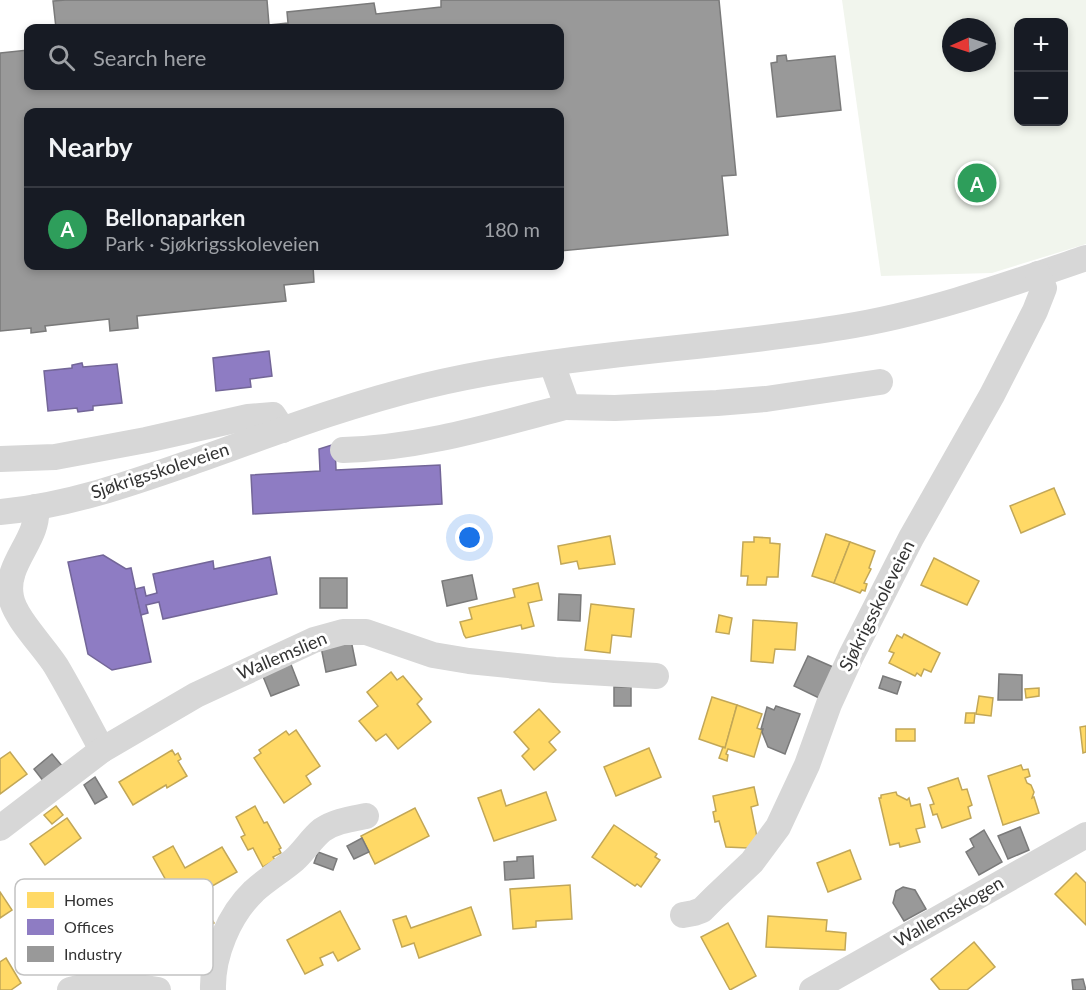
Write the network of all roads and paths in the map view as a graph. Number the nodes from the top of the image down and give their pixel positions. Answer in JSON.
{"nodes":[{"id":1,"x":1086,"y":258,"type":"edge"},
{"id":2,"x":1038,"y":274,"type":"junction"},
{"id":3,"x":552,"y":364,"type":"junction"},
{"id":4,"x":880,"y":382,"type":"dead end"},
{"id":5,"x":565,"y":407,"type":"junction"},
{"id":6,"x":283,"y":430,"type":"junction"},
{"id":7,"x":343,"y":450,"type":"dead end"},
{"id":8,"x":0,"y":459,"type":"edge"},
{"id":9,"x":36,"y":507,"type":"junction"},
{"id":10,"x":0,"y":512,"type":"edge"},
{"id":11,"x":656,"y":676,"type":"dead end"},
{"id":12,"x":102,"y":750,"type":"junction"},
{"id":13,"x":366,"y":816,"type":"dead end"},
{"id":14,"x":0,"y":828,"type":"edge"},
{"id":15,"x":1086,"y":835,"type":"edge"},
{"id":16,"x":683,"y":915,"type":"dead end"},
{"id":17,"x":70,"y":990,"type":"edge"},
{"id":18,"x":158,"y":990,"type":"edge"},
{"id":19,"x":213,"y":990,"type":"edge"},
{"id":20,"x":812,"y":990,"type":"edge"}],
"edges":[{"from":1,"to":2,"type":"street","name":"Sjøkrigsskoleveien"},
{"from":2,"to":3,"type":"street","name":"Sjøkrigsskoleveien"},
{"from":2,"to":16,"type":"street","name":"Sjøkrigsskoleveien"},
{"from":3,"to":5,"type":"street"},
{"from":3,"to":6,"type":"street","name":"Sjøkrigsskoleveien"},
{"from":4,"to":5,"type":"street"},
{"from":5,"to":7,"type":"street"},
{"from":6,"to":8,"type":"street","name":"Sjøkrigsskoleveien"},
{"from":6,"to":9,"type":"street","name":"Sjøkrigsskoleveien"},
{"from":9,"to":10,"type":"street","name":"Sjøkrigsskoleveien"},
{"from":9,"to":12,"type":"street"},
{"from":11,"to":12,"type":"street","name":"Wallemslien"},
{"from":12,"to":14,"type":"street","name":"Wallemslien"},
{"from":13,"to":19,"type":"street"},
{"from":15,"to":20,"type":"street","name":"Wallemsskogen"},
{"from":17,"to":18,"type":"street"}]}
